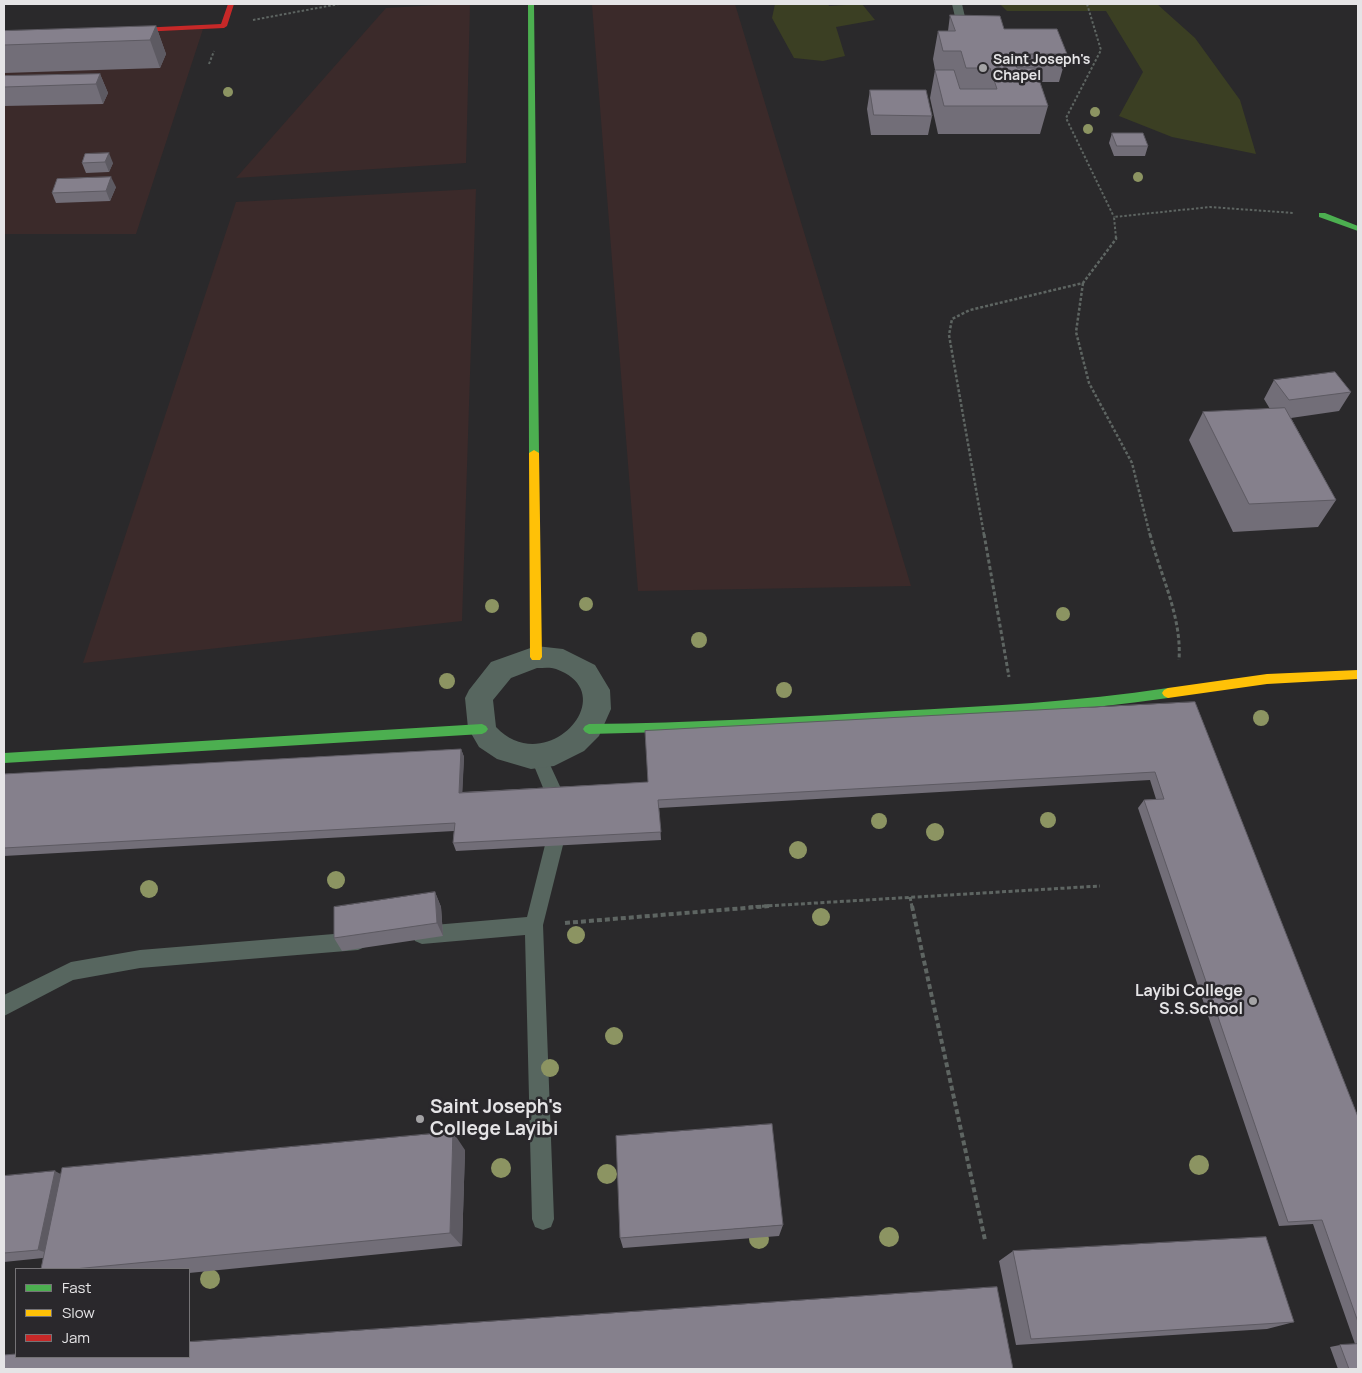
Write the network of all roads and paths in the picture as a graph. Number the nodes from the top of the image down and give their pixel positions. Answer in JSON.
{"nodes":[{"id":1,"x":231,"y":4,"type":"edge"},
{"id":2,"x":338,"y":4,"type":"edge"},
{"id":3,"x":531,"y":4,"type":"edge"},
{"id":4,"x":957,"y":4,"type":"edge"},
{"id":5,"x":1087,"y":4,"type":"edge"},
{"id":6,"x":224,"y":26,"type":"junction"},
{"id":7,"x":963,"y":30,"type":"edge"},
{"id":8,"x":110,"y":31,"type":"edge"},
{"id":9,"x":209,"y":64,"type":"dead end"},
{"id":10,"x":1322,"y":215,"type":"joint"},
{"id":11,"x":1114,"y":217,"type":"junction"},
{"id":12,"x":1358,"y":229,"type":"edge"},
{"id":13,"x":1083,"y":283,"type":"junction"},
{"id":14,"x":536,"y":657,"type":"junction"},
{"id":15,"x":1358,"y":674,"type":"edge"},
{"id":16,"x":1175,"y":693,"type":"junction"},
{"id":17,"x":1014,"y":709,"type":"junction"},
{"id":18,"x":482,"y":730,"type":"junction"},
{"id":19,"x":589,"y":730,"type":"junction"},
{"id":20,"x":538,"y":756,"type":"junction"},
{"id":21,"x":4,"y":758,"type":"edge"},
{"id":22,"x":555,"y":795,"type":"edge"},
{"id":23,"x":554,"y":845,"type":"edge"},
{"id":24,"x":1100,"y":886,"type":"dead end"},
{"id":25,"x":910,"y":898,"type":"junction"},
{"id":26,"x":534,"y":925,"type":"junction"},
{"id":27,"x":406,"y":936,"type":"edge"},
{"id":28,"x":376,"y":939,"type":"edge"},
{"id":29,"x":4,"y":1007,"type":"edge"},
{"id":30,"x":543,"y":1219,"type":"dead end"},
{"id":31,"x":985,"y":1240,"type":"dead end"}],
"edges":[{"from":1,"to":6,"type":"street"},
{"from":2,"to":6,"type":"path"},
{"from":3,"to":14,"type":"street"},
{"from":4,"to":7,"type":"lane"},
{"from":5,"to":11,"type":"path"},
{"from":6,"to":8,"type":"street"},
{"from":6,"to":9,"type":"path"},
{"from":10,"to":11,"type":"path"},
{"from":10,"to":12,"type":"street"},
{"from":11,"to":13,"type":"path"},
{"from":13,"to":16,"type":"path"},
{"from":13,"to":17,"type":"path"},
{"from":14,"to":18,"type":"street"},
{"from":14,"to":19,"type":"street"},
{"from":15,"to":16,"type":"street"},
{"from":16,"to":17,"type":"street"},
{"from":17,"to":19,"type":"street"},
{"from":18,"to":20,"type":"street"},
{"from":18,"to":21,"type":"street"},
{"from":19,"to":20,"type":"street"},
{"from":20,"to":22,"type":"lane"},
{"from":23,"to":26,"type":"lane"},
{"from":24,"to":25,"type":"path"},
{"from":25,"to":26,"type":"path"},
{"from":25,"to":31,"type":"path"},
{"from":26,"to":27,"type":"lane"},
{"from":26,"to":30,"type":"lane"},
{"from":28,"to":29,"type":"lane"}]}
